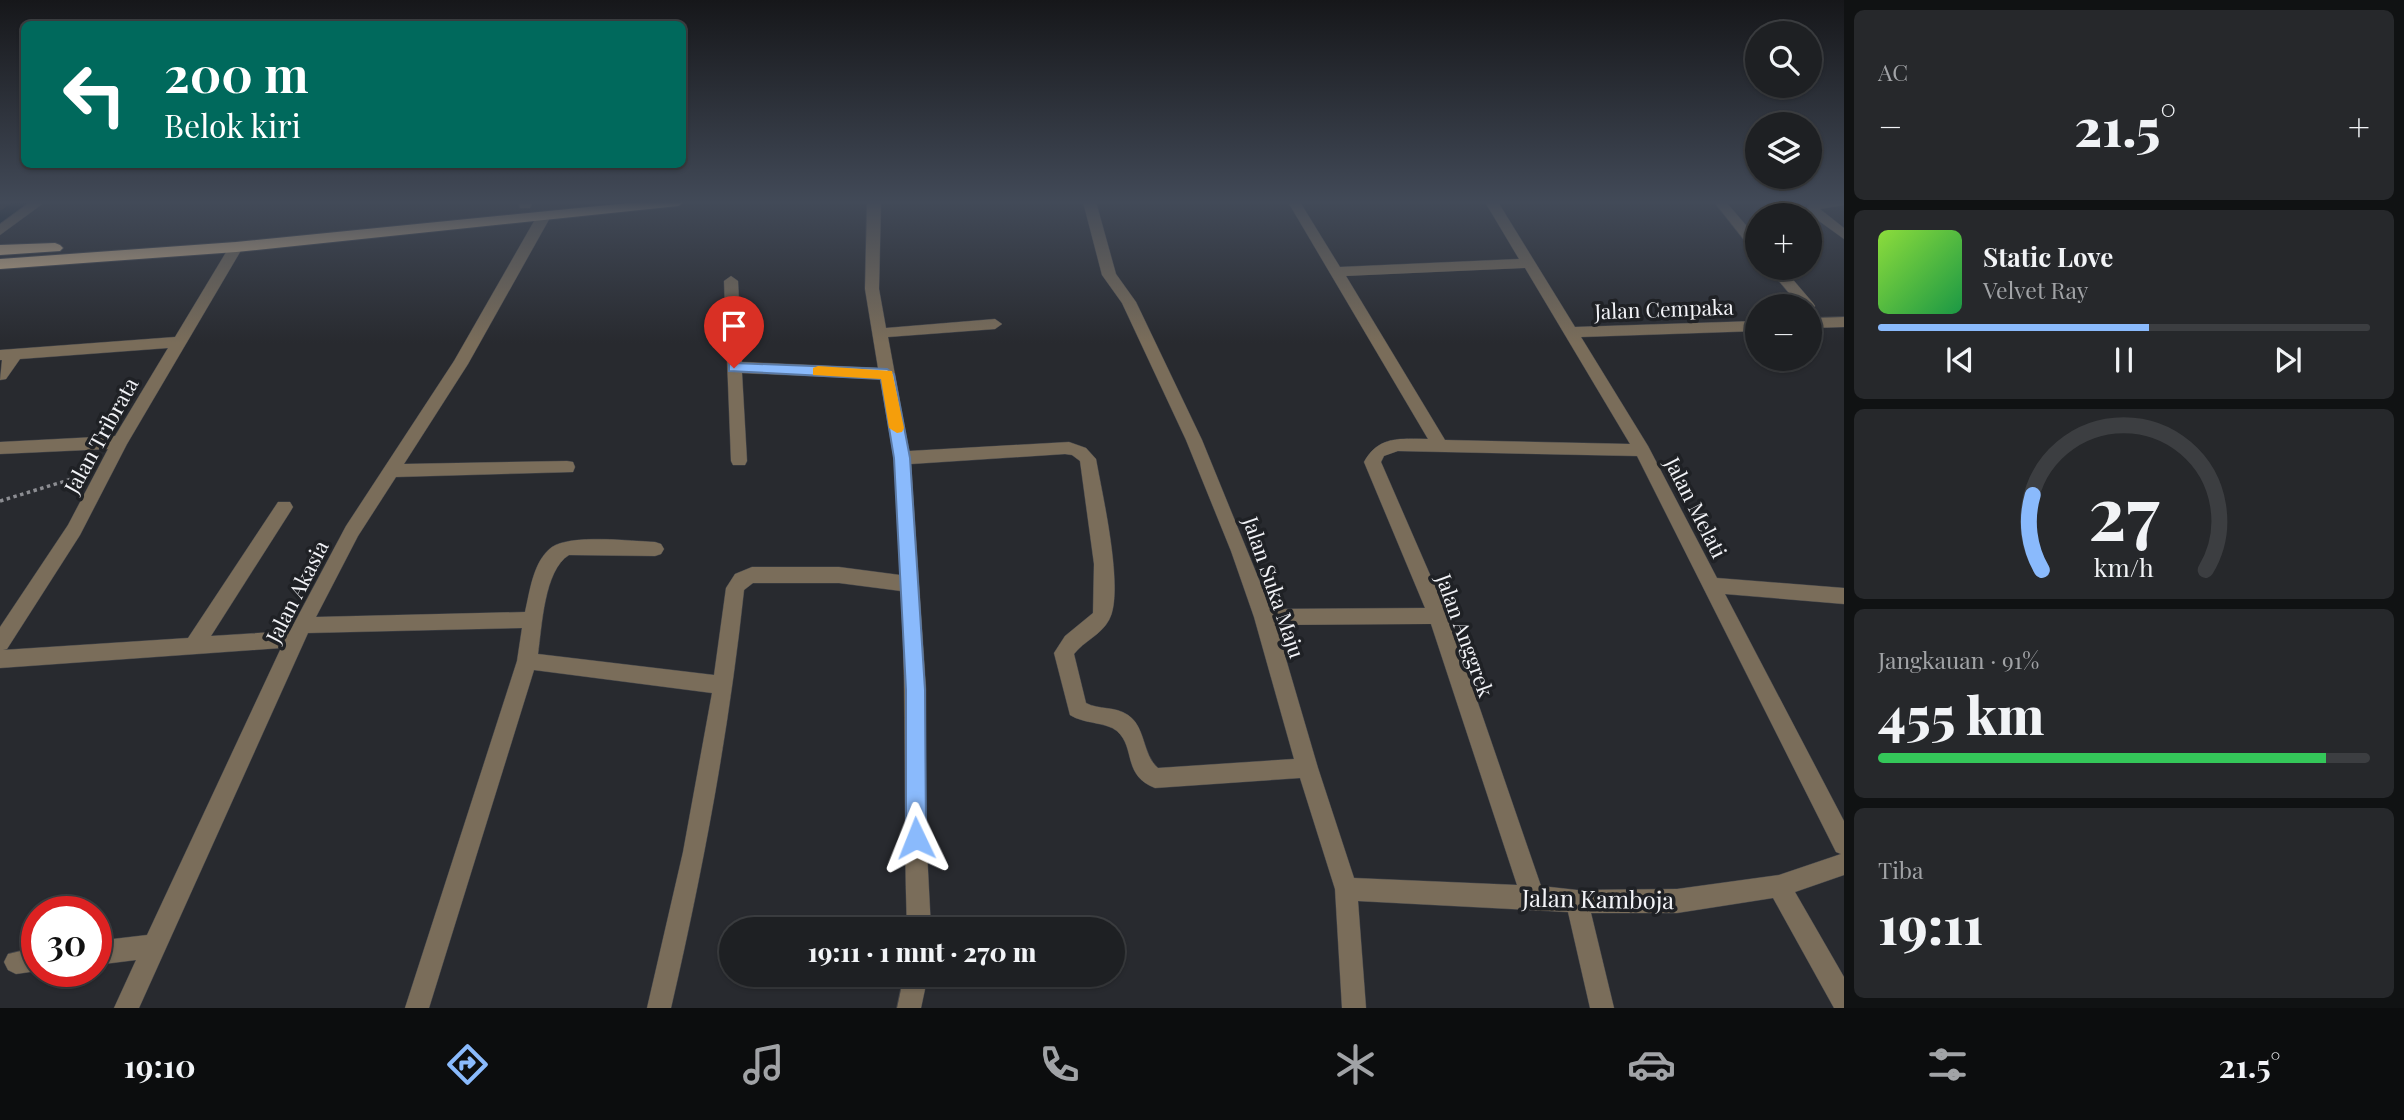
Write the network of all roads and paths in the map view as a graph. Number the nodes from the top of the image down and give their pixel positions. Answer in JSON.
{"nodes":[{"id":1,"x":24,"y":249,"type":"edge"},
{"id":2,"x":208,"y":249,"type":"edge"},
{"id":3,"x":235,"y":249,"type":"edge"},
{"id":4,"x":525,"y":249,"type":"edge"},
{"id":5,"x":873,"y":249,"type":"edge"},
{"id":6,"x":1102,"y":249,"type":"edge"},
{"id":7,"x":1323,"y":249,"type":"edge"},
{"id":8,"x":1519,"y":249,"type":"edge"},
{"id":9,"x":0,"y":250,"type":"edge"},
{"id":10,"x":1527,"y":263,"type":"junction"},
{"id":11,"x":0,"y":264,"type":"edge"},
{"id":12,"x":1337,"y":272,"type":"junction"},
{"id":13,"x":1785,"y":280,"type":"edge"},
{"id":14,"x":731,"y":281,"type":"dead end"},
{"id":15,"x":1798,"y":294,"type":"edge"},
{"id":16,"x":1844,"y":322,"type":"edge"},
{"id":17,"x":1822,"y":323,"type":"edge"},
{"id":18,"x":995,"y":324,"type":"dead end"},
{"id":19,"x":1745,"y":326,"type":"edge"},
{"id":20,"x":1573,"y":332,"type":"junction"},
{"id":21,"x":881,"y":333,"type":"junction"},
{"id":22,"x":178,"y":342,"type":"junction"},
{"id":23,"x":8,"y":354,"type":"edge"},
{"id":24,"x":734,"y":368,"type":"junction"},
{"id":25,"x":887,"y":374,"type":"junction"},
{"id":26,"x":0,"y":375,"type":"edge"},
{"id":27,"x":120,"y":442,"type":"junction"},
{"id":28,"x":1440,"y":445,"type":"junction"},
{"id":29,"x":0,"y":448,"type":"edge"},
{"id":30,"x":1642,"y":450,"type":"junction"},
{"id":31,"x":902,"y":458,"type":"junction"},
{"id":32,"x":739,"y":461,"type":"dead end"},
{"id":33,"x":567,"y":467,"type":"dead end"},
{"id":34,"x":107,"y":468,"type":"junction"},
{"id":35,"x":389,"y":471,"type":"junction"},
{"id":36,"x":0,"y":501,"type":"edge"},
{"id":37,"x":284,"y":507,"type":"dead end"},
{"id":38,"x":655,"y":549,"type":"dead end"},
{"id":39,"x":907,"y":584,"type":"junction"},
{"id":40,"x":1712,"y":585,"type":"junction"},
{"id":41,"x":1844,"y":596,"type":"edge"},
{"id":42,"x":1438,"y":616,"type":"junction"},
{"id":43,"x":1264,"y":617,"type":"junction"},
{"id":44,"x":533,"y":620,"type":"junction"},
{"id":45,"x":299,"y":632,"type":"junction"},
{"id":46,"x":2,"y":637,"type":"edge"},
{"id":47,"x":194,"y":647,"type":"junction"},
{"id":48,"x":0,"y":659,"type":"edge"},
{"id":49,"x":527,"y":661,"type":"junction"},
{"id":50,"x":722,"y":685,"type":"junction"},
{"id":51,"x":1307,"y":768,"type":"junction"},
{"id":52,"x":1844,"y":844,"type":"edge"},
{"id":53,"x":1844,"y":864,"type":"edge"},
{"id":54,"x":1779,"y":886,"type":"junction"},
{"id":55,"x":1346,"y":889,"type":"junction"},
{"id":56,"x":1533,"y":897,"type":"junction"},
{"id":57,"x":1577,"y":902,"type":"junction"},
{"id":58,"x":918,"y":917,"type":"edge"},
{"id":59,"x":156,"y":946,"type":"junction"},
{"id":60,"x":112,"y":951,"type":"edge"},
{"id":61,"x":913,"y":987,"type":"edge"},
{"id":62,"x":1844,"y":1002,"type":"edge"},
{"id":63,"x":126,"y":1008,"type":"edge"},
{"id":64,"x":417,"y":1008,"type":"edge"},
{"id":65,"x":659,"y":1008,"type":"edge"},
{"id":66,"x":909,"y":1008,"type":"edge"},
{"id":67,"x":1354,"y":1008,"type":"edge"},
{"id":68,"x":1602,"y":1008,"type":"edge"}],
"edges":[{"from":1,"to":9,"type":"highway"},
{"from":2,"to":11,"type":"highway"},
{"from":3,"to":22,"type":"street","name":"Jalan Tribrata"},
{"from":4,"to":35,"type":"street","name":"Jalan Akasia"},
{"from":5,"to":21,"type":"street"},
{"from":6,"to":43,"type":"street","name":"Jalan Suka Maju"},
{"from":7,"to":12,"type":"street"},
{"from":8,"to":10,"type":"street","name":"Jalan Melati"},
{"from":10,"to":12,"type":"street"},
{"from":10,"to":20,"type":"street","name":"Jalan Melati"},
{"from":12,"to":28,"type":"street"},
{"from":13,"to":15,"type":"street"},
{"from":14,"to":24,"type":"street"},
{"from":16,"to":17,"type":"street"},
{"from":18,"to":21,"type":"street"},
{"from":19,"to":20,"type":"street","name":"Jalan Cempaka"},
{"from":20,"to":30,"type":"street","name":"Jalan Melati"},
{"from":21,"to":25,"type":"street"},
{"from":22,"to":23,"type":"street"},
{"from":22,"to":27,"type":"street","name":"Jalan Tribrata"},
{"from":23,"to":26,"type":"street"},
{"from":24,"to":25,"type":"street"},
{"from":24,"to":32,"type":"street"},
{"from":25,"to":31,"type":"street"},
{"from":27,"to":29,"type":"street"},
{"from":27,"to":34,"type":"street","name":"Jalan Tribrata"},
{"from":28,"to":30,"type":"street","name":"Jalan Anggrek"},
{"from":28,"to":42,"type":"street","name":"Jalan Anggrek"},
{"from":30,"to":40,"type":"street","name":"Jalan Melati"},
{"from":31,"to":39,"type":"street"},
{"from":31,"to":51,"type":"street"},
{"from":33,"to":35,"type":"street"},
{"from":34,"to":36,"type":"path"},
{"from":34,"to":46,"type":"street","name":"Jalan Tribrata"},
{"from":35,"to":45,"type":"street","name":"Jalan Akasia"},
{"from":37,"to":47,"type":"street"},
{"from":38,"to":44,"type":"street"},
{"from":39,"to":50,"type":"street"},
{"from":39,"to":58,"type":"street"},
{"from":40,"to":41,"type":"street"},
{"from":40,"to":52,"type":"street","name":"Jalan Melati"},
{"from":42,"to":43,"type":"street"},
{"from":42,"to":56,"type":"street","name":"Jalan Anggrek"},
{"from":43,"to":51,"type":"street","name":"Jalan Suka Maju"},
{"from":44,"to":45,"type":"street"},
{"from":44,"to":49,"type":"street"},
{"from":45,"to":47,"type":"street"},
{"from":45,"to":59,"type":"street","name":"Jalan Akasia"},
{"from":47,"to":48,"type":"street"},
{"from":49,"to":50,"type":"street"},
{"from":49,"to":64,"type":"street"},
{"from":50,"to":65,"type":"street"},
{"from":51,"to":55,"type":"street","name":"Jalan Suka Maju"},
{"from":53,"to":54,"type":"street","name":"Jalan Kamboja"},
{"from":54,"to":57,"type":"street","name":"Jalan Kamboja"},
{"from":54,"to":62,"type":"street"},
{"from":55,"to":56,"type":"street","name":"Jalan Kamboja"},
{"from":55,"to":67,"type":"street","name":"Jalan Suka Maju"},
{"from":56,"to":57,"type":"street","name":"Jalan Kamboja"},
{"from":57,"to":68,"type":"street"},
{"from":59,"to":60,"type":"street"},
{"from":59,"to":63,"type":"street","name":"Jalan Akasia"},
{"from":61,"to":66,"type":"street"}]}
